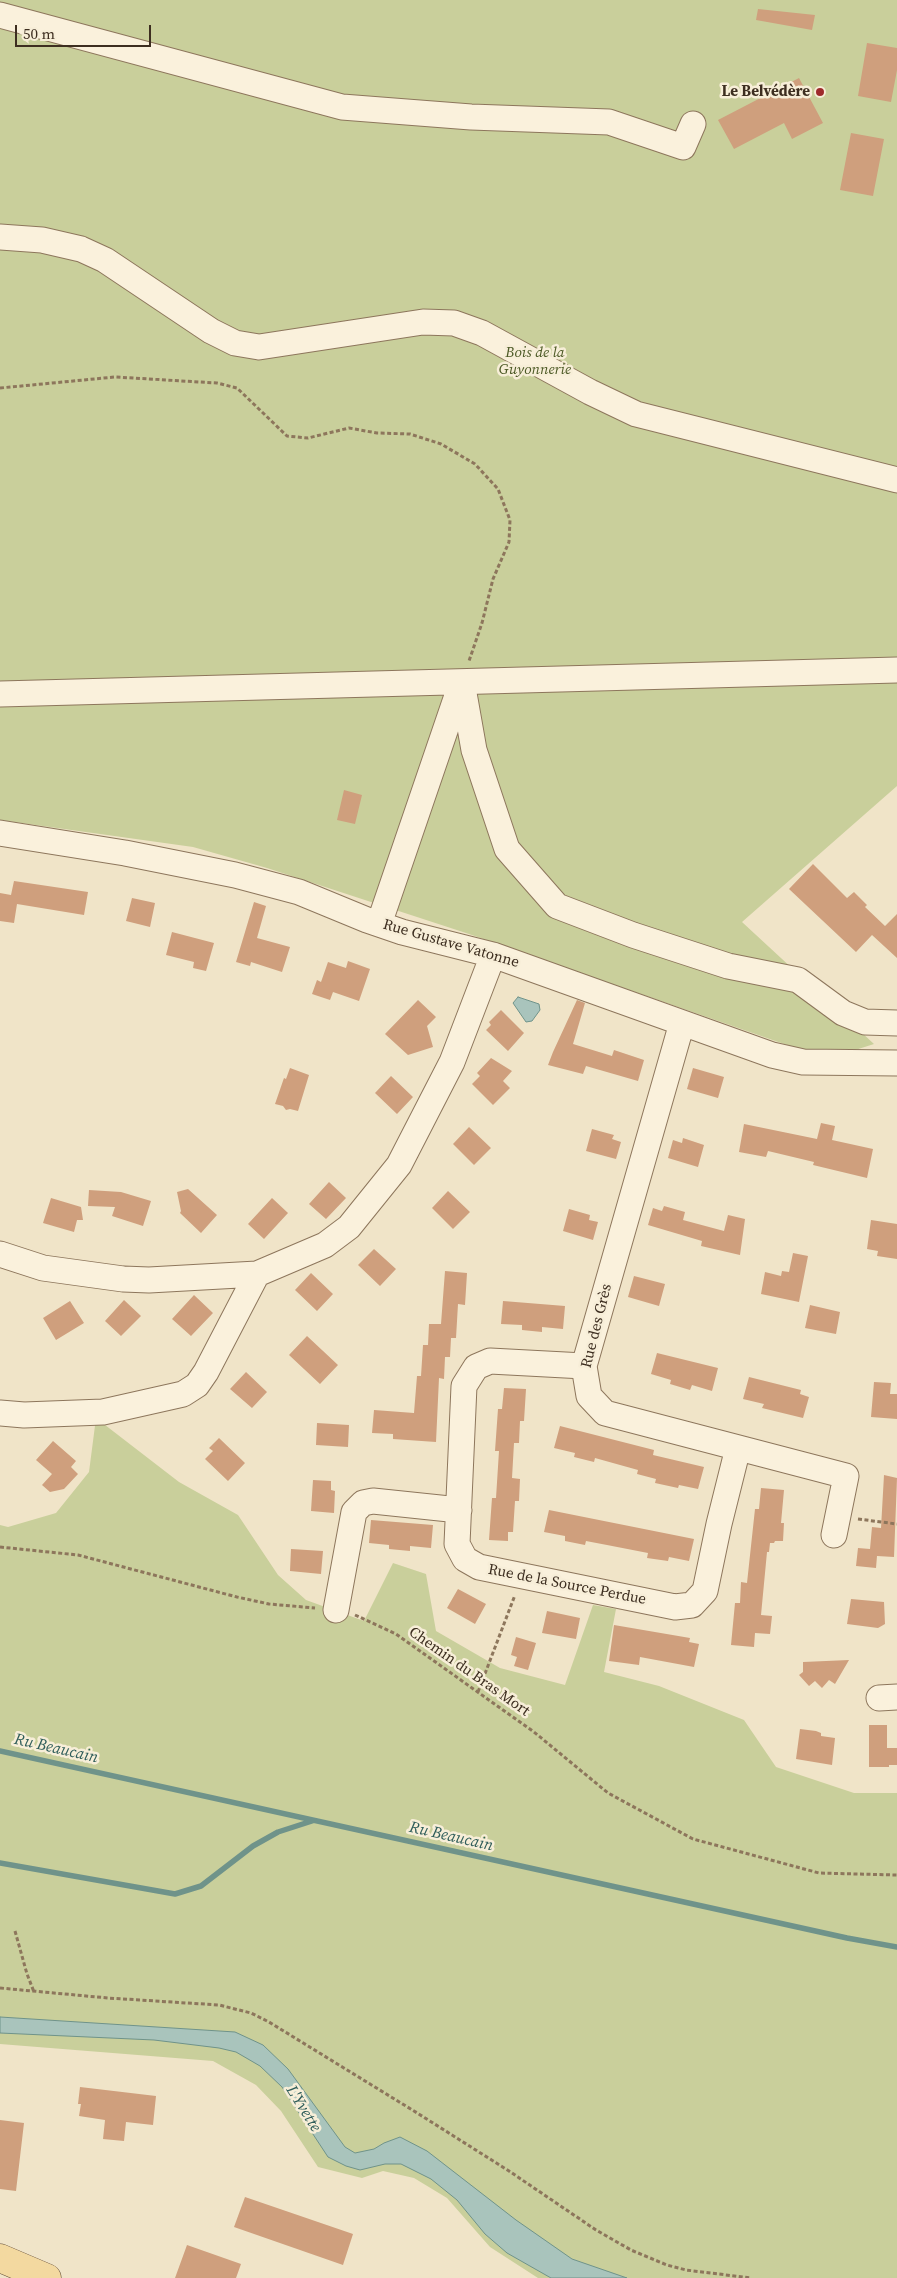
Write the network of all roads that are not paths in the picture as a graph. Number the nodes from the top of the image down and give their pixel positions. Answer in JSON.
{"nodes":[{"id":1,"x":0,"y":15,"type":"edge"},
{"id":2,"x":693,"y":124,"type":"dead end"},
{"id":3,"x":0,"y":237,"type":"edge"},
{"id":4,"x":897,"y":480,"type":"edge"},
{"id":5,"x":897,"y":670,"type":"edge"},
{"id":6,"x":462,"y":682,"type":"junction"},
{"id":7,"x":0,"y":694,"type":"edge"},
{"id":8,"x":0,"y":833,"type":"edge"},
{"id":9,"x":380,"y":924,"type":"junction"},
{"id":10,"x":493,"y":955,"type":"junction"},
{"id":11,"x":682,"y":1023,"type":"junction"},
{"id":12,"x":897,"y":1023,"type":"edge"},
{"id":13,"x":897,"y":1063,"type":"edge"},
{"id":14,"x":0,"y":1254,"type":"edge"},
{"id":15,"x":257,"y":1274,"type":"junction"},
{"id":16,"x":584,"y":1366,"type":"junction"},
{"id":17,"x":0,"y":1413,"type":"edge"},
{"id":18,"x":738,"y":1448,"type":"junction"},
{"id":19,"x":459,"y":1510,"type":"junction"},
{"id":20,"x":836,"y":1526,"type":"road end"},
{"id":21,"x":336,"y":1610,"type":"road end"},
{"id":22,"x":0,"y":2258,"type":"edge"},
{"id":23,"x":47,"y":2278,"type":"edge"}],
"edges":[{"from":1,"to":2,"type":"street"},
{"from":3,"to":4,"type":"street"},
{"from":5,"to":6,"type":"street"},
{"from":6,"to":7,"type":"street"},
{"from":6,"to":9,"type":"street"},
{"from":6,"to":12,"type":"street"},
{"from":8,"to":9,"type":"street","name":"Rue Gustave Vatonne"},
{"from":9,"to":10,"type":"street","name":"Rue Gustave Vatonne"},
{"from":10,"to":11,"type":"street","name":"Rue Gustave Vatonne"},
{"from":10,"to":15,"type":"street"},
{"from":11,"to":13,"type":"street","name":"Rue Gustave Vatonne"},
{"from":11,"to":16,"type":"street","name":"Rue des Grès"},
{"from":14,"to":15,"type":"street"},
{"from":15,"to":17,"type":"street"},
{"from":16,"to":18,"type":"street","name":"Rue des Grès"},
{"from":16,"to":19,"type":"street","name":"Rue de la Source Perdue"},
{"from":18,"to":19,"type":"street","name":"Rue de la Source Perdue"},
{"from":18,"to":20,"type":"street","name":"Rue des Grès"},
{"from":19,"to":21,"type":"street"},
{"from":22,"to":23,"type":"main road"}]}
